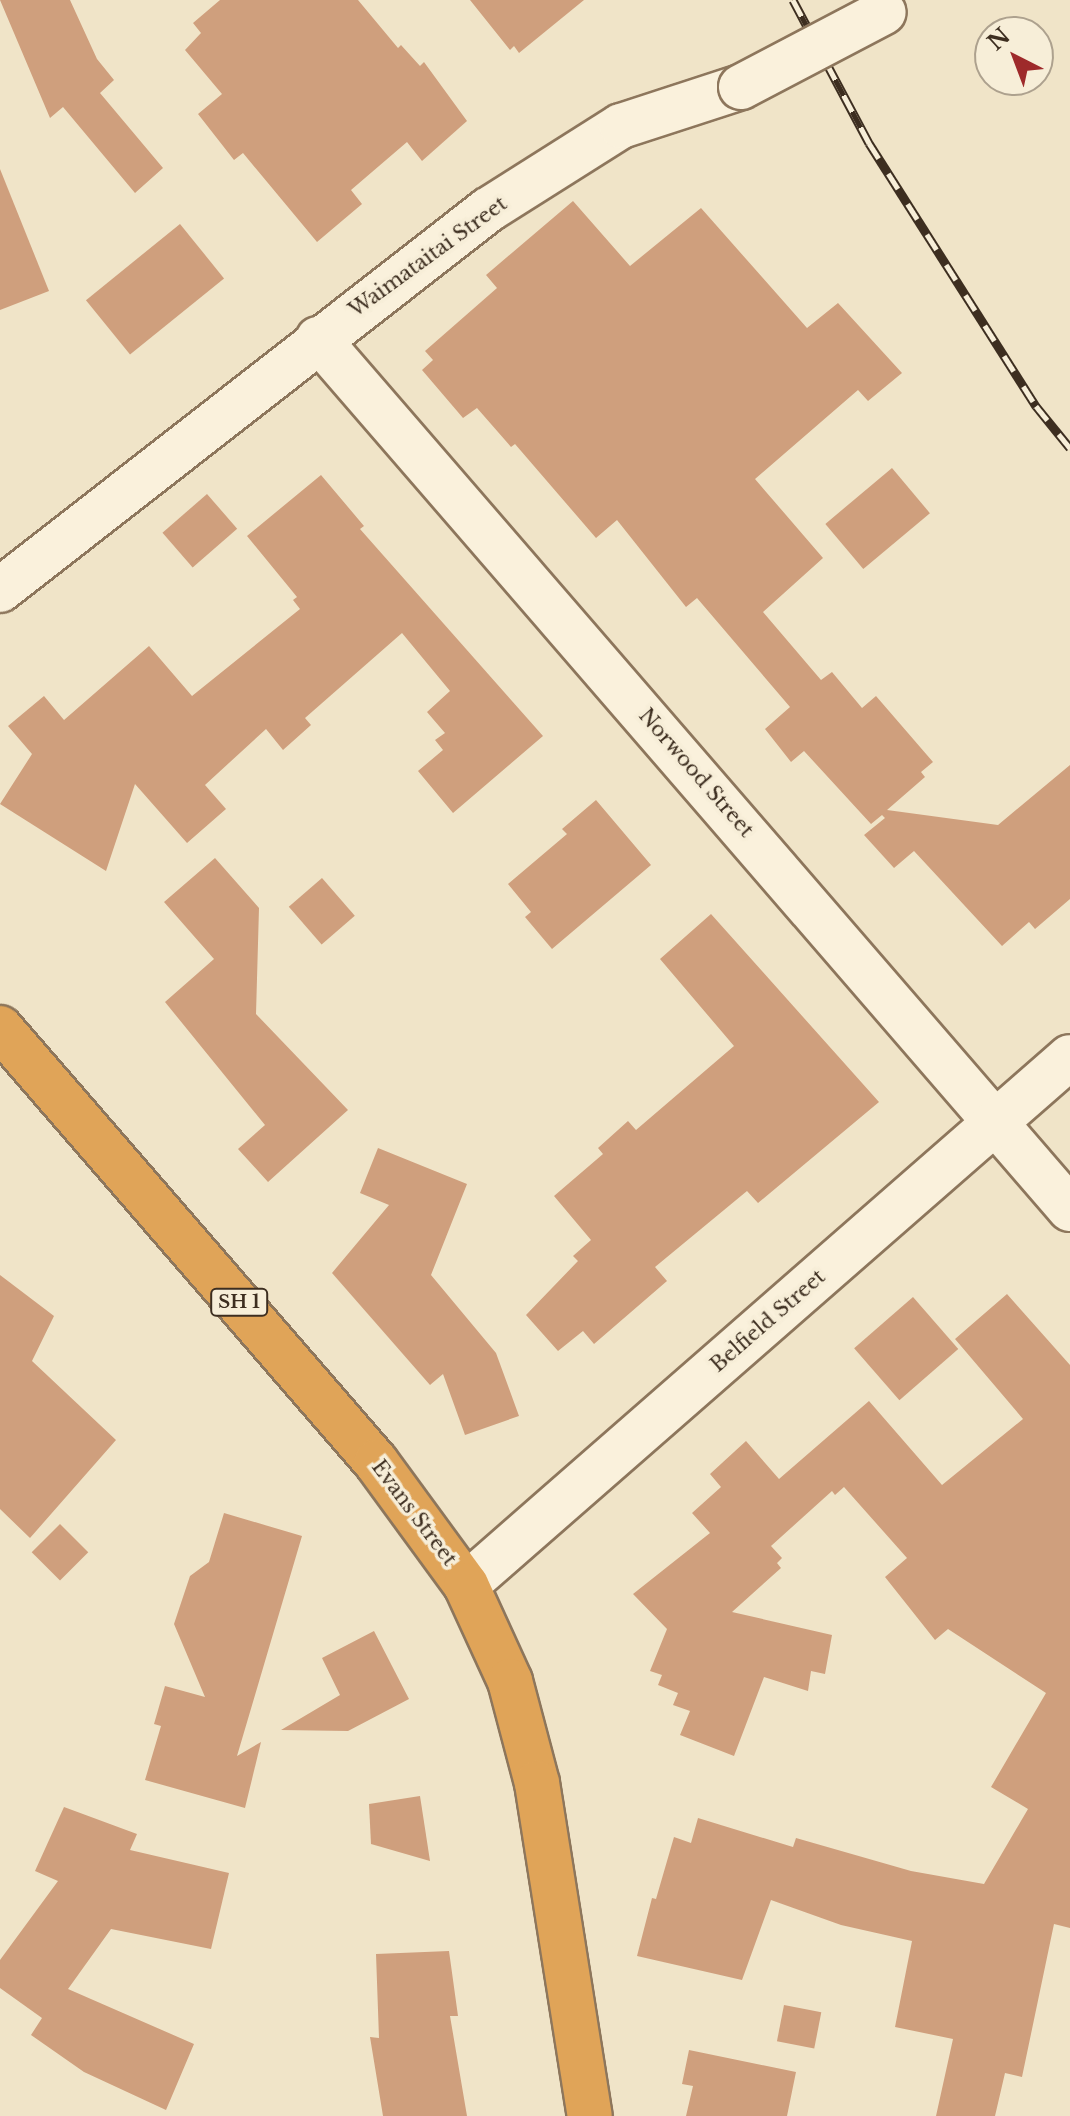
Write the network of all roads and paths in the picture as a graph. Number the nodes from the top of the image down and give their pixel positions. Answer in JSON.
{"nodes":[{"id":1,"x":893,"y":6,"type":"edge"},
{"id":2,"x":318,"y":339,"type":"junction"},
{"id":3,"x":0,"y":590,"type":"edge"},
{"id":4,"x":0,"y":1028,"type":"edge"},
{"id":5,"x":1070,"y":1057,"type":"edge"},
{"id":6,"x":999,"y":1121,"type":"junction"},
{"id":7,"x":1070,"y":1209,"type":"edge"},
{"id":8,"x":466,"y":1585,"type":"junction"},
{"id":9,"x":590,"y":2116,"type":"edge"}],
"edges":[{"from":1,"to":2,"type":"street","name":"Waimataitai Street","bridge":true},
{"from":2,"to":3,"type":"street","name":"Waimataitai Street"},
{"from":2,"to":6,"type":"street","name":"Norwood Street"},
{"from":4,"to":8,"type":"highway","name":"Evans Street","number":"SH 1"},
{"from":5,"to":6,"type":"street","name":"Belfield Street"},
{"from":6,"to":7,"type":"street","name":"Norwood Street"},
{"from":6,"to":8,"type":"street","name":"Belfield Street"},
{"from":8,"to":9,"type":"highway","name":"Evans Street","number":"SH 1"}]}
